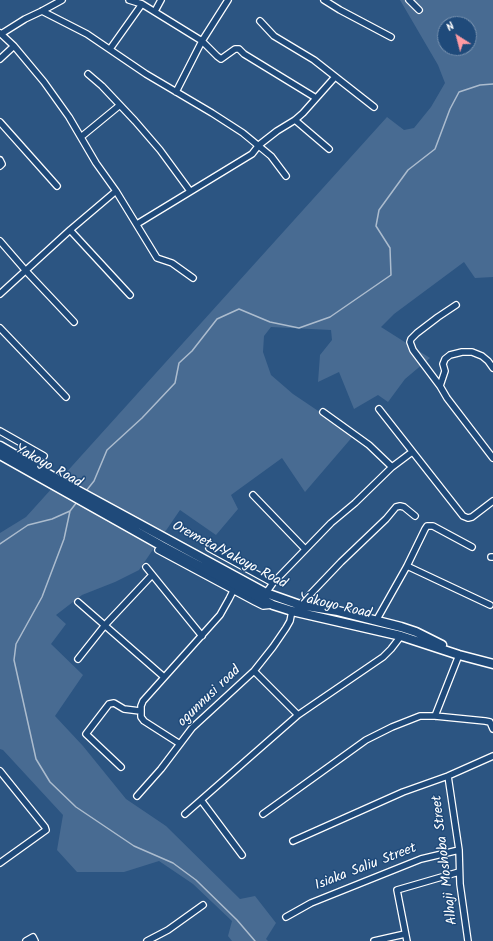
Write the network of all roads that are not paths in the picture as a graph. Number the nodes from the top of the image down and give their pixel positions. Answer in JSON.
{"nodes":[{"id":1,"x":62,"y":0,"type":"edge"},
{"id":2,"x":129,"y":0,"type":"edge"},
{"id":3,"x":161,"y":0,"type":"edge"},
{"id":4,"x":228,"y":0,"type":"edge"},
{"id":5,"x":324,"y":0,"type":"edge"},
{"id":6,"x":409,"y":0,"type":"edge"},
{"id":7,"x":142,"y":4,"type":"junction"},
{"id":8,"x":419,"y":10,"type":"dead end"},
{"id":9,"x":42,"y":11,"type":"junction"},
{"id":10,"x":155,"y":11,"type":"junction"},
{"id":11,"x":260,"y":21,"type":"dead end"},
{"id":12,"x":0,"y":33,"type":"edge"},
{"id":13,"x":391,"y":37,"type":"dead end"},
{"id":14,"x":202,"y":41,"type":"junction"},
{"id":15,"x":14,"y":46,"type":"junction"},
{"id":16,"x":110,"y":49,"type":"junction"},
{"id":17,"x":0,"y":59,"type":"edge"},
{"id":18,"x":88,"y":74,"type":"dead end"},
{"id":19,"x":335,"y":77,"type":"junction"},
{"id":20,"x":176,"y":92,"type":"junction"},
{"id":21,"x":316,"y":98,"type":"junction"},
{"id":22,"x":120,"y":105,"type":"junction"},
{"id":23,"x":374,"y":107,"type":"dead end"},
{"id":24,"x":295,"y":120,"type":"junction"},
{"id":25,"x":0,"y":122,"type":"edge"},
{"id":26,"x":81,"y":138,"type":"junction"},
{"id":27,"x":259,"y":145,"type":"junction"},
{"id":28,"x":328,"y":149,"type":"dead end"},
{"id":29,"x":0,"y":160,"type":"edge"},
{"id":30,"x":0,"y":166,"type":"edge"},
{"id":31,"x":286,"y":176,"type":"dead end"},
{"id":32,"x":57,"y":186,"type":"dead end"},
{"id":33,"x":116,"y":191,"type":"junction"},
{"id":34,"x":190,"y":191,"type":"junction"},
{"id":35,"x":137,"y":224,"type":"junction"},
{"id":36,"x":70,"y":230,"type":"junction"},
{"id":37,"x":0,"y":241,"type":"edge"},
{"id":38,"x":26,"y":271,"type":"junction"},
{"id":39,"x":193,"y":278,"type":"dead end"},
{"id":40,"x":0,"y":294,"type":"edge"},
{"id":41,"x":130,"y":295,"type":"dead end"},
{"id":42,"x":456,"y":305,"type":"dead end"},
{"id":43,"x":74,"y":322,"type":"dead end"},
{"id":44,"x":0,"y":328,"type":"edge"},
{"id":45,"x":493,"y":368,"type":"edge"},
{"id":46,"x":440,"y":386,"type":"junction"},
{"id":47,"x":66,"y":397,"type":"dead end"},
{"id":48,"x":380,"y":409,"type":"dead end"},
{"id":49,"x":323,"y":412,"type":"dead end"},
{"id":50,"x":0,"y":431,"type":"edge"},
{"id":51,"x":0,"y":446,"type":"edge"},
{"id":52,"x":412,"y":452,"type":"junction"},
{"id":53,"x":0,"y":455,"type":"edge"},
{"id":54,"x":44,"y":456,"type":"dead end"},
{"id":55,"x":493,"y":458,"type":"edge"},
{"id":56,"x":392,"y":466,"type":"junction"},
{"id":57,"x":253,"y":495,"type":"dead end"},
{"id":58,"x":493,"y":501,"type":"edge"},
{"id":59,"x":415,"y":516,"type":"dead end"},
{"id":60,"x":472,"y":547,"type":"dead end"},
{"id":61,"x":209,"y":548,"type":"dead end"},
{"id":62,"x":305,"y":549,"type":"junction"},
{"id":63,"x":158,"y":550,"type":"dead end"},
{"id":64,"x":407,"y":566,"type":"junction"},
{"id":65,"x":146,"y":567,"type":"dead end"},
{"id":66,"x":213,"y":569,"type":"junction"},
{"id":67,"x":152,"y":575,"type":"junction"},
{"id":68,"x":273,"y":583,"type":"junction"},
{"id":69,"x":232,"y":591,"type":"junction"},
{"id":70,"x":266,"y":593,"type":"junction"},
{"id":71,"x":78,"y":602,"type":"dead end"},
{"id":72,"x":273,"y":605,"type":"junction"},
{"id":73,"x":300,"y":605,"type":"junction"},
{"id":74,"x":490,"y":605,"type":"dead end"},
{"id":75,"x":292,"y":611,"type":"junction"},
{"id":76,"x":376,"y":621,"type":"junction"},
{"id":77,"x":105,"y":625,"type":"junction"},
{"id":78,"x":202,"y":636,"type":"junction"},
{"id":79,"x":401,"y":636,"type":"junction"},
{"id":80,"x":459,"y":655,"type":"junction"},
{"id":81,"x":78,"y":660,"type":"dead end"},
{"id":82,"x":493,"y":664,"type":"edge"},
{"id":83,"x":254,"y":671,"type":"junction"},
{"id":84,"x":164,"y":678,"type":"junction"},
{"id":85,"x":140,"y":711,"type":"junction"},
{"id":86,"x":298,"y":715,"type":"junction"},
{"id":87,"x":435,"y":716,"type":"junction"},
{"id":88,"x":493,"y":729,"type":"edge"},
{"id":89,"x":180,"y":744,"type":"junction"},
{"id":90,"x":493,"y":756,"type":"edge"},
{"id":91,"x":121,"y":767,"type":"dead end"},
{"id":92,"x":0,"y":771,"type":"edge"},
{"id":93,"x":448,"y":776,"type":"junction"},
{"id":94,"x":137,"y":796,"type":"dead end"},
{"id":95,"x":201,"y":800,"type":"junction"},
{"id":96,"x":185,"y":814,"type":"dead end"},
{"id":97,"x":263,"y":814,"type":"dead end"},
{"id":98,"x":293,"y":841,"type":"dead end"},
{"id":99,"x":459,"y":850,"type":"junction"},
{"id":100,"x":242,"y":855,"type":"dead end"},
{"id":101,"x":1,"y":861,"type":"edge"},
{"id":102,"x":459,"y":872,"type":"junction"},
{"id":103,"x":203,"y":905,"type":"dead end"},
{"id":104,"x":286,"y":917,"type":"dead end"},
{"id":105,"x":405,"y":934,"type":"junction"},
{"id":106,"x":26,"y":941,"type":"edge"},
{"id":107,"x":35,"y":941,"type":"edge"},
{"id":108,"x":147,"y":941,"type":"edge"},
{"id":109,"x":374,"y":941,"type":"edge"},
{"id":110,"x":407,"y":941,"type":"edge"},
{"id":111,"x":468,"y":941,"type":"edge"}],
"edges":[{"from":1,"to":9,"type":"street"},
{"from":2,"to":7,"type":"street"},
{"from":3,"to":10,"type":"street"},
{"from":4,"to":14,"type":"street"},
{"from":5,"to":13,"type":"street"},
{"from":6,"to":8,"type":"street"},
{"from":7,"to":10,"type":"street"},
{"from":7,"to":16,"type":"street"},
{"from":9,"to":12,"type":"street"},
{"from":9,"to":16,"type":"street"},
{"from":10,"to":14,"type":"street"},
{"from":11,"to":19,"type":"street"},
{"from":12,"to":15,"type":"street"},
{"from":14,"to":20,"type":"street"},
{"from":14,"to":21,"type":"street"},
{"from":15,"to":17,"type":"street"},
{"from":15,"to":26,"type":"street"},
{"from":16,"to":20,"type":"street"},
{"from":18,"to":22,"type":"street"},
{"from":19,"to":21,"type":"street"},
{"from":19,"to":23,"type":"street"},
{"from":20,"to":27,"type":"street"},
{"from":21,"to":24,"type":"street"},
{"from":22,"to":26,"type":"street"},
{"from":22,"to":34,"type":"street"},
{"from":24,"to":27,"type":"street"},
{"from":24,"to":28,"type":"street"},
{"from":25,"to":32,"type":"street"},
{"from":26,"to":33,"type":"street"},
{"from":27,"to":31,"type":"street"},
{"from":27,"to":34,"type":"street"},
{"from":29,"to":30,"type":"street"},
{"from":33,"to":35,"type":"street"},
{"from":33,"to":36,"type":"street"},
{"from":34,"to":35,"type":"street"},
{"from":35,"to":39,"type":"street"},
{"from":36,"to":38,"type":"street"},
{"from":36,"to":41,"type":"street"},
{"from":37,"to":38,"type":"street"},
{"from":38,"to":40,"type":"street"},
{"from":38,"to":43,"type":"street"},
{"from":42,"to":46,"type":"street"},
{"from":44,"to":47,"type":"street"},
{"from":45,"to":46,"type":"street"},
{"from":46,"to":55,"type":"street"},
{"from":48,"to":52,"type":"street"},
{"from":49,"to":56,"type":"street"},
{"from":50,"to":54,"type":"street"},
{"from":51,"to":66,"type":"main road","name":"Oremeta/Yakoyo Road"},
{"from":52,"to":56,"type":"street"},
{"from":52,"to":58,"type":"street"},
{"from":53,"to":66,"type":"main road","name":"Yakoyo Road"},
{"from":56,"to":62,"type":"street"},
{"from":57,"to":62,"type":"street"},
{"from":59,"to":73,"type":"street"},
{"from":60,"to":64,"type":"street"},
{"from":61,"to":68,"type":"street"},
{"from":62,"to":68,"type":"street"},
{"from":63,"to":69,"type":"street"},
{"from":64,"to":74,"type":"street"},
{"from":64,"to":76,"type":"street"},
{"from":65,"to":67,"type":"street"},
{"from":66,"to":70,"type":"main road","name":"Oremeta/Yakoyo Road"},
{"from":66,"to":72,"type":"main road","name":"Yakoyo Road"},
{"from":67,"to":77,"type":"street"},
{"from":67,"to":78,"type":"street"},
{"from":68,"to":70,"type":"street"},
{"from":69,"to":72,"type":"street"},
{"from":69,"to":78,"type":"street"},
{"from":70,"to":73,"type":"main road","name":"Oremeta/Yakoyo Road"},
{"from":71,"to":77,"type":"street"},
{"from":72,"to":75,"type":"main road","name":"Yakoyo Road"},
{"from":73,"to":76,"type":"main road","name":"Oremeta/Yakoyo Road"},
{"from":75,"to":79,"type":"main road","name":"Yakoyo Road"},
{"from":75,"to":83,"type":"street","name":"ogunnusi road"},
{"from":76,"to":80,"type":"main road","name":"Oremeta/Yakoyo Road"},
{"from":77,"to":81,"type":"street"},
{"from":77,"to":84,"type":"street"},
{"from":78,"to":84,"type":"street"},
{"from":79,"to":80,"type":"main road","name":"Yakoyo Road"},
{"from":79,"to":86,"type":"street"},
{"from":80,"to":82,"type":"main road"},
{"from":80,"to":87,"type":"street"},
{"from":83,"to":86,"type":"street"},
{"from":83,"to":89,"type":"street","name":"ogunnusi road"},
{"from":84,"to":85,"type":"street"},
{"from":85,"to":89,"type":"street"},
{"from":85,"to":91,"type":"street"},
{"from":86,"to":95,"type":"street"},
{"from":87,"to":88,"type":"street"},
{"from":87,"to":97,"type":"street"},
{"from":89,"to":94,"type":"street","name":"ogunnusi road"},
{"from":90,"to":93,"type":"street"},
{"from":92,"to":101,"type":"street"},
{"from":93,"to":98,"type":"street"},
{"from":93,"to":99,"type":"street","name":"Alhaji Moshoba Street"},
{"from":95,"to":96,"type":"street"},
{"from":95,"to":100,"type":"street"},
{"from":99,"to":102,"type":"street","name":"Alhaji Moshoba Street"},
{"from":99,"to":104,"type":"street","name":"Isiaka Saliu Street"},
{"from":102,"to":105,"type":"street"},
{"from":102,"to":111,"type":"street","name":"Alhaji Moshoba Street"},
{"from":103,"to":108,"type":"street"},
{"from":105,"to":109,"type":"street"},
{"from":105,"to":110,"type":"street"},
{"from":106,"to":107,"type":"street"}]}
